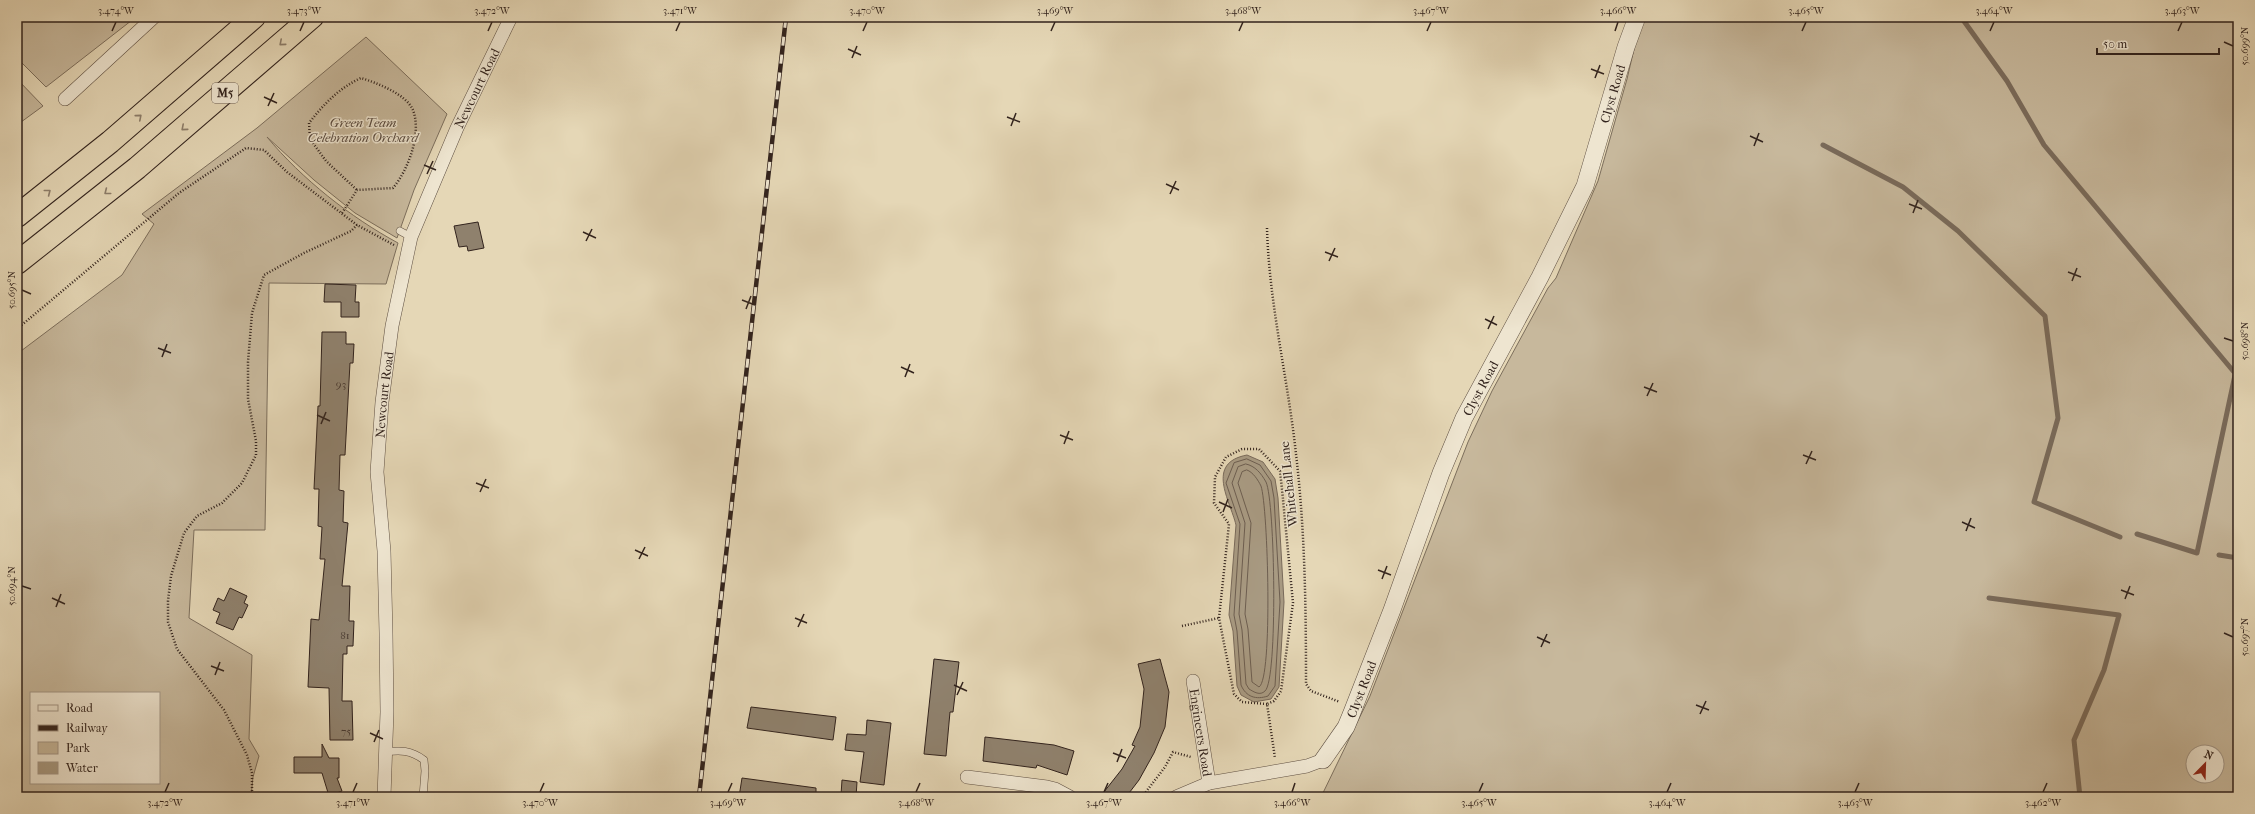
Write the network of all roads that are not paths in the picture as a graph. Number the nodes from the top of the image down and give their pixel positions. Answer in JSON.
{"nodes":[{"id":1,"x":154,"y":17,"type":"edge"},
{"id":2,"x":254,"y":17,"type":"edge"},
{"id":3,"x":312,"y":17,"type":"edge"},
{"id":4,"x":511,"y":17,"type":"edge"},
{"id":5,"x":1637,"y":17,"type":"edge"},
{"id":6,"x":65,"y":99,"type":"dead end"},
{"id":7,"x":17,"y":216,"type":"edge"},
{"id":8,"x":17,"y":263,"type":"edge"},
{"id":9,"x":1193,"y":681,"type":"dead end"},
{"id":10,"x":385,"y":752,"type":"junction"},
{"id":11,"x":1323,"y":760,"type":"joint"},
{"id":12,"x":967,"y":777,"type":"dead end"},
{"id":13,"x":1209,"y":783,"type":"junction"},
{"id":14,"x":384,"y":797,"type":"edge"},
{"id":15,"x":422,"y":797,"type":"edge"},
{"id":16,"x":1070,"y":797,"type":"edge"},
{"id":17,"x":1176,"y":797,"type":"edge"}],
"edges":[{"from":1,"to":6,"type":"street"},
{"from":7,"to":2,"type":"highway","one_way":true},
{"from":3,"to":8,"type":"highway","number":"M5","one_way":true},
{"from":4,"to":10,"type":"street","name":"Newcourt Road"},
{"from":5,"to":11,"type":"street","name":"Clyst Road"},
{"from":9,"to":13,"type":"street","name":"Engineers Road"},
{"from":10,"to":14,"type":"street","name":"Newcourt Road"},
{"from":10,"to":15,"type":"lane"},
{"from":11,"to":13,"type":"street"},
{"from":12,"to":16,"type":"street"},
{"from":13,"to":17,"type":"street"}]}
